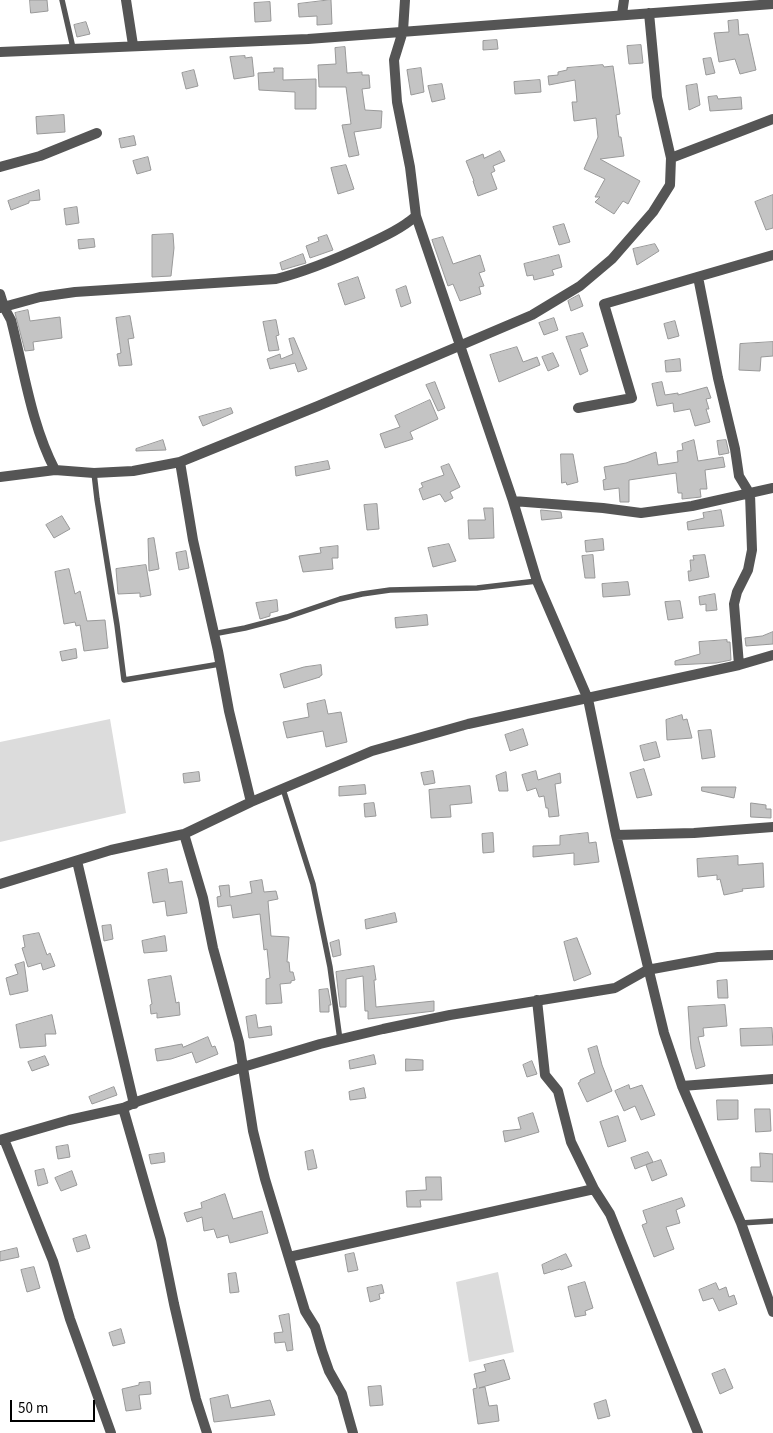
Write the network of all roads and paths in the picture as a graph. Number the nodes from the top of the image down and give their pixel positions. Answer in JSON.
{"nodes":[{"id":1,"x":62,"y":0,"type":"edge"},
{"id":2,"x":126,"y":0,"type":"edge"},
{"id":3,"x":404,"y":0,"type":"edge"},
{"id":4,"x":624,"y":0,"type":"edge"},
{"id":5,"x":773,"y":4,"type":"edge"},
{"id":6,"x":649,"y":13,"type":"junction"},
{"id":7,"x":622,"y":14,"type":"junction"},
{"id":8,"x":403,"y":31,"type":"junction"},
{"id":9,"x":133,"y":45,"type":"junction"},
{"id":10,"x":73,"y":48,"type":"junction"},
{"id":11,"x":0,"y":52,"type":"edge"},
{"id":12,"x":773,"y":119,"type":"edge"},
{"id":13,"x":97,"y":133,"type":"dead end"},
{"id":14,"x":671,"y":158,"type":"junction"},
{"id":15,"x":0,"y":167,"type":"edge"},
{"id":16,"x":416,"y":216,"type":"junction"},
{"id":17,"x":773,"y":255,"type":"edge"},
{"id":18,"x":698,"y":277,"type":"junction"},
{"id":19,"x":0,"y":294,"type":"edge"},
{"id":20,"x":2,"y":308,"type":"edge"},
{"id":21,"x":459,"y":346,"type":"junction"},
{"id":22,"x":578,"y":408,"type":"dead end"},
{"id":23,"x":180,"y":462,"type":"junction"},
{"id":24,"x":56,"y":470,"type":"junction"},
{"id":25,"x":94,"y":473,"type":"junction"},
{"id":26,"x":0,"y":477,"type":"edge"},
{"id":27,"x":773,"y":488,"type":"edge"},
{"id":28,"x":750,"y":494,"type":"junction"},
{"id":29,"x":513,"y":501,"type":"junction"},
{"id":30,"x":537,"y":581,"type":"junction"},
{"id":31,"x":213,"y":634,"type":"junction"},
{"id":32,"x":773,"y":655,"type":"edge"},
{"id":33,"x":220,"y":664,"type":"junction"},
{"id":34,"x":739,"y":666,"type":"junction"},
{"id":35,"x":588,"y":699,"type":"junction"},
{"id":36,"x":283,"y":789,"type":"junction"},
{"id":37,"x":251,"y":802,"type":"junction"},
{"id":38,"x":773,"y":827,"type":"edge"},
{"id":39,"x":184,"y":834,"type":"junction"},
{"id":40,"x":616,"y":836,"type":"junction"},
{"id":41,"x":77,"y":861,"type":"junction"},
{"id":42,"x":0,"y":884,"type":"edge"},
{"id":43,"x":773,"y":955,"type":"edge"},
{"id":44,"x":647,"y":970,"type":"junction"},
{"id":45,"x":537,"y":1000,"type":"junction"},
{"id":46,"x":340,"y":1040,"type":"junction"},
{"id":47,"x":243,"y":1067,"type":"junction"},
{"id":48,"x":773,"y":1079,"type":"edge"},
{"id":49,"x":682,"y":1086,"type":"junction"},
{"id":50,"x":134,"y":1104,"type":"junction"},
{"id":51,"x":124,"y":1108,"type":"junction"},
{"id":52,"x":2,"y":1139,"type":"edge"},
{"id":53,"x":594,"y":1189,"type":"junction"},
{"id":54,"x":773,"y":1221,"type":"edge"},
{"id":55,"x":741,"y":1223,"type":"junction"},
{"id":56,"x":289,"y":1257,"type":"junction"},
{"id":57,"x":773,"y":1312,"type":"edge"},
{"id":58,"x":111,"y":1433,"type":"edge"},
{"id":59,"x":208,"y":1433,"type":"edge"},
{"id":60,"x":353,"y":1433,"type":"edge"},
{"id":61,"x":698,"y":1433,"type":"edge"}],
"edges":[{"from":1,"to":10,"type":"lane"},
{"from":2,"to":9,"type":"street"},
{"from":3,"to":8,"type":"street"},
{"from":4,"to":7,"type":"street"},
{"from":5,"to":6,"type":"street"},
{"from":6,"to":7,"type":"street"},
{"from":6,"to":14,"type":"street"},
{"from":7,"to":8,"type":"street"},
{"from":8,"to":9,"type":"street"},
{"from":8,"to":16,"type":"street"},
{"from":9,"to":10,"type":"street"},
{"from":10,"to":11,"type":"street"},
{"from":12,"to":14,"type":"street"},
{"from":13,"to":15,"type":"street"},
{"from":14,"to":21,"type":"street"},
{"from":16,"to":20,"type":"street"},
{"from":16,"to":21,"type":"street"},
{"from":17,"to":18,"type":"street"},
{"from":18,"to":22,"type":"street"},
{"from":18,"to":28,"type":"street"},
{"from":19,"to":20,"type":"street"},
{"from":20,"to":24,"type":"street"},
{"from":21,"to":23,"type":"street"},
{"from":21,"to":29,"type":"street"},
{"from":23,"to":25,"type":"street"},
{"from":23,"to":31,"type":"street"},
{"from":24,"to":25,"type":"street"},
{"from":24,"to":26,"type":"street"},
{"from":25,"to":33,"type":"lane"},
{"from":27,"to":28,"type":"street"},
{"from":28,"to":29,"type":"street"},
{"from":28,"to":34,"type":"street"},
{"from":29,"to":30,"type":"street"},
{"from":30,"to":31,"type":"lane"},
{"from":30,"to":35,"type":"street"},
{"from":31,"to":33,"type":"street"},
{"from":32,"to":34,"type":"street"},
{"from":33,"to":37,"type":"street"},
{"from":34,"to":35,"type":"street"},
{"from":35,"to":36,"type":"street"},
{"from":35,"to":40,"type":"street"},
{"from":36,"to":37,"type":"street"},
{"from":36,"to":46,"type":"lane"},
{"from":37,"to":39,"type":"street"},
{"from":38,"to":40,"type":"street"},
{"from":39,"to":41,"type":"street"},
{"from":39,"to":47,"type":"street"},
{"from":40,"to":44,"type":"street"},
{"from":41,"to":42,"type":"street"},
{"from":41,"to":50,"type":"street"},
{"from":43,"to":44,"type":"street"},
{"from":44,"to":45,"type":"street"},
{"from":44,"to":49,"type":"street"},
{"from":45,"to":46,"type":"street"},
{"from":45,"to":53,"type":"street"},
{"from":46,"to":47,"type":"street"},
{"from":47,"to":50,"type":"street"},
{"from":47,"to":56,"type":"street"},
{"from":48,"to":49,"type":"street"},
{"from":49,"to":55,"type":"street"},
{"from":50,"to":51,"type":"street"},
{"from":51,"to":52,"type":"street"},
{"from":51,"to":59,"type":"street"},
{"from":52,"to":58,"type":"street"},
{"from":53,"to":56,"type":"street"},
{"from":53,"to":61,"type":"street"},
{"from":54,"to":55,"type":"lane"},
{"from":55,"to":57,"type":"street"},
{"from":56,"to":60,"type":"street"}]}
